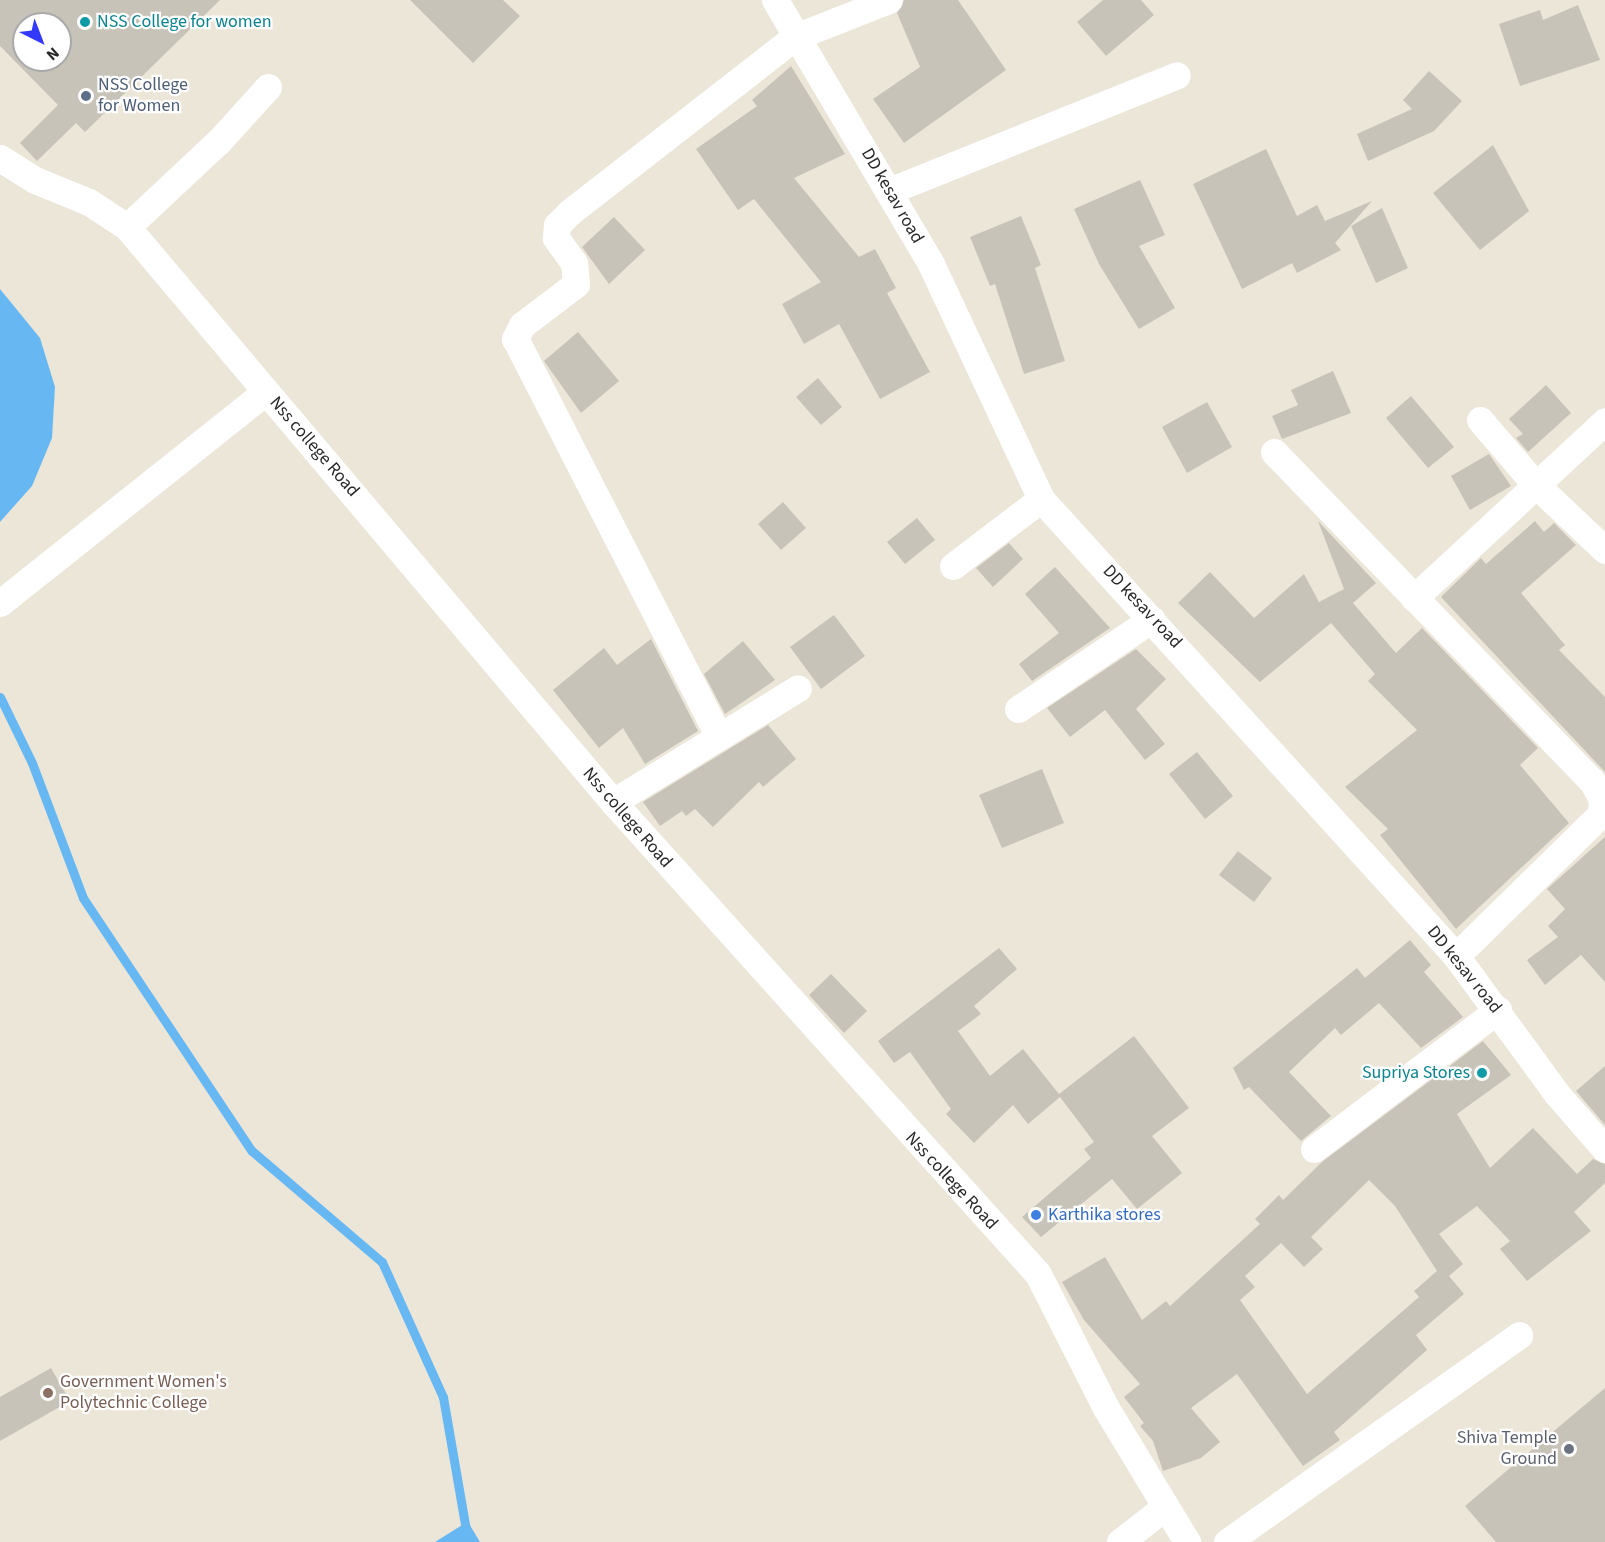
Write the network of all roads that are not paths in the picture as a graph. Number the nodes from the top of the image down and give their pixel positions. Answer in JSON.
{"nodes":[{"id":1,"x":775,"y":0,"type":"edge"},
{"id":2,"x":890,"y":0,"type":"edge"},
{"id":3,"x":795,"y":37,"type":"junction"},
{"id":4,"x":1177,"y":75,"type":"dead end"},
{"id":5,"x":268,"y":87,"type":"dead end"},
{"id":6,"x":0,"y":158,"type":"edge"},
{"id":7,"x":888,"y":191,"type":"junction"},
{"id":8,"x":127,"y":227,"type":"junction"},
{"id":9,"x":265,"y":392,"type":"junction"},
{"id":10,"x":1479,"y":420,"type":"dead end"},
{"id":11,"x":1605,"y":421,"type":"edge"},
{"id":12,"x":1274,"y":452,"type":"dead end"},
{"id":13,"x":1535,"y":484,"type":"junction"},
{"id":14,"x":1041,"y":499,"type":"junction"},
{"id":15,"x":1605,"y":550,"type":"edge"},
{"id":16,"x":953,"y":566,"type":"dead end"},
{"id":17,"x":1414,"y":598,"type":"junction"},
{"id":18,"x":0,"y":603,"type":"edge"},
{"id":19,"x":1152,"y":619,"type":"junction"},
{"id":20,"x":798,"y":688,"type":"dead end"},
{"id":21,"x":1018,"y":709,"type":"dead end"},
{"id":22,"x":718,"y":735,"type":"junction"},
{"id":23,"x":613,"y":802,"type":"junction"},
{"id":24,"x":1456,"y":956,"type":"junction"},
{"id":25,"x":1498,"y":1010,"type":"junction"},
{"id":26,"x":1314,"y":1149,"type":"dead end"},
{"id":27,"x":1605,"y":1149,"type":"edge"},
{"id":28,"x":1519,"y":1335,"type":"dead end"},
{"id":29,"x":1165,"y":1507,"type":"junction"},
{"id":30,"x":1120,"y":1542,"type":"edge"},
{"id":31,"x":1187,"y":1542,"type":"edge"},
{"id":32,"x":1227,"y":1542,"type":"edge"}],
"edges":[{"from":1,"to":3,"type":"street","name":"DD kesav road"},
{"from":2,"to":3,"type":"street"},
{"from":3,"to":7,"type":"street","name":"DD kesav road"},
{"from":3,"to":22,"type":"street"},
{"from":4,"to":7,"type":"street"},
{"from":5,"to":8,"type":"street"},
{"from":6,"to":8,"type":"street","name":"Nss college Road"},
{"from":7,"to":14,"type":"street","name":"DD kesav road"},
{"from":8,"to":9,"type":"street","name":"Nss college Road"},
{"from":9,"to":18,"type":"street"},
{"from":9,"to":23,"type":"street","name":"Nss college Road"},
{"from":10,"to":13,"type":"street"},
{"from":11,"to":13,"type":"street"},
{"from":12,"to":17,"type":"street"},
{"from":13,"to":15,"type":"street"},
{"from":13,"to":17,"type":"street"},
{"from":14,"to":16,"type":"street"},
{"from":14,"to":19,"type":"street","name":"DD kesav road"},
{"from":17,"to":24,"type":"street"},
{"from":19,"to":21,"type":"street"},
{"from":19,"to":24,"type":"street","name":"DD kesav road"},
{"from":20,"to":22,"type":"street"},
{"from":22,"to":23,"type":"street"},
{"from":23,"to":29,"type":"street","name":"Nss college Road"},
{"from":24,"to":25,"type":"street","name":"DD kesav road"},
{"from":25,"to":26,"type":"street"},
{"from":25,"to":27,"type":"street","name":"DD kesav road"},
{"from":28,"to":32,"type":"street"},
{"from":29,"to":30,"type":"street"},
{"from":29,"to":31,"type":"street","name":"Nss college Road"}]}
